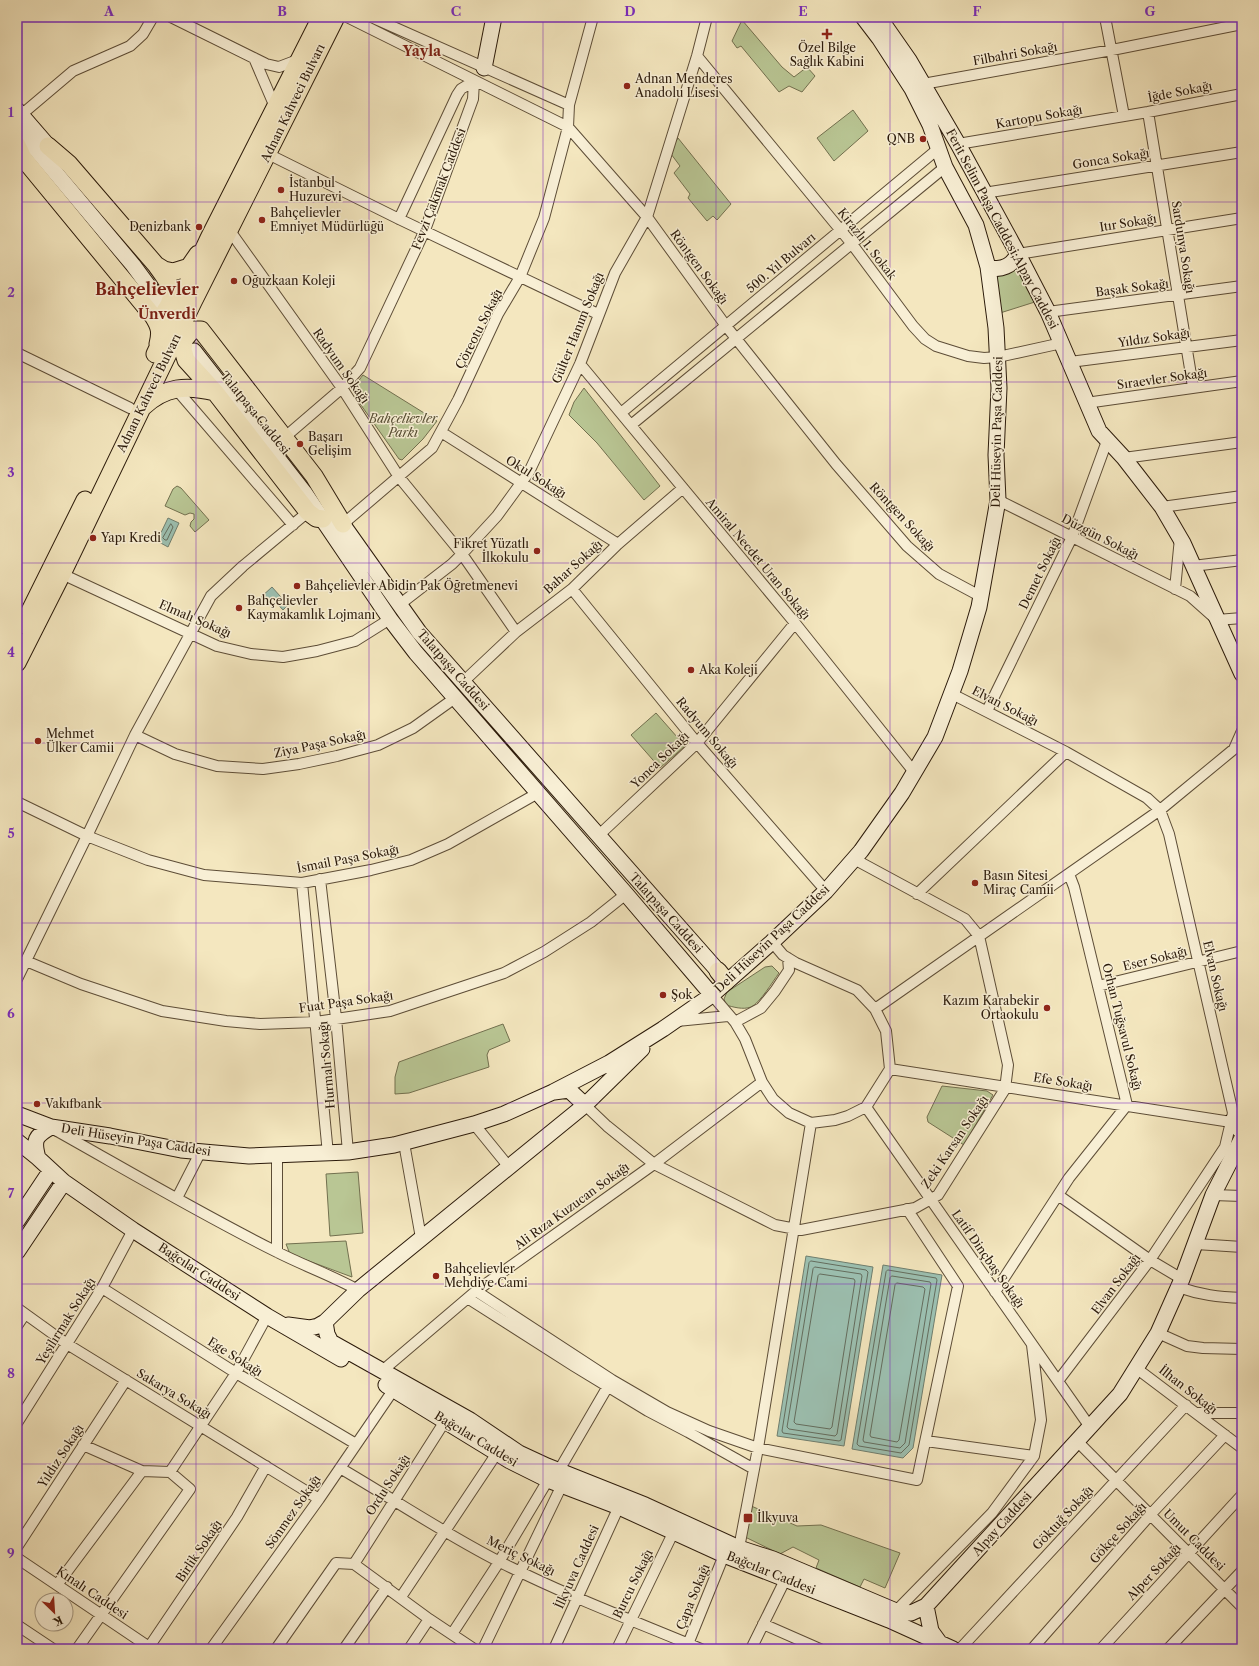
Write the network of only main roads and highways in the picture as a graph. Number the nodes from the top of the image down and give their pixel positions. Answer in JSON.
{"nodes":[{"id":1,"x":321,"y":17,"type":"edge"},
{"id":2,"x":336,"y":17,"type":"edge"},
{"id":3,"x":494,"y":17,"type":"edge"},
{"id":4,"x":877,"y":19,"type":"edge"},
{"id":5,"x":484,"y":68,"type":"road end"},
{"id":6,"x":19,"y":112,"type":"edge"},
{"id":7,"x":17,"y":132,"type":"edge"},
{"id":8,"x":958,"y":144,"type":"junction"},
{"id":9,"x":17,"y":145,"type":"edge"},
{"id":10,"x":48,"y":146,"type":"junction"},
{"id":11,"x":939,"y":148,"type":"junction"},
{"id":12,"x":209,"y":238,"type":"junction"},
{"id":13,"x":1018,"y":254,"type":"junction"},
{"id":14,"x":156,"y":265,"type":"junction"},
{"id":15,"x":988,"y":267,"type":"junction"},
{"id":16,"x":193,"y":302,"type":"junction"},
{"id":17,"x":160,"y":304,"type":"junction"},
{"id":18,"x":198,"y":341,"type":"junction"},
{"id":19,"x":157,"y":350,"type":"junction"},
{"id":20,"x":215,"y":392,"type":"junction"},
{"id":21,"x":132,"y":416,"type":"junction"},
{"id":22,"x":316,"y":516,"type":"junction"},
{"id":23,"x":343,"y":524,"type":"junction"},
{"id":24,"x":17,"y":638,"type":"edge"},
{"id":25,"x":17,"y":663,"type":"edge"},
{"id":26,"x":1242,"y":673,"type":"edge"},
{"id":27,"x":722,"y":976,"type":"junction"},
{"id":28,"x":712,"y":995,"type":"junction"},
{"id":29,"x":668,"y":1025,"type":"junction"},
{"id":30,"x":553,"y":1092,"type":"junction"},
{"id":31,"x":585,"y":1105,"type":"junction"},
{"id":32,"x":17,"y":1114,"type":"edge"},
{"id":33,"x":51,"y":1127,"type":"junction"},
{"id":34,"x":1242,"y":1138,"type":"edge"},
{"id":35,"x":17,"y":1141,"type":"edge"},
{"id":36,"x":38,"y":1158,"type":"junction"},
{"id":37,"x":51,"y":1170,"type":"junction"},
{"id":38,"x":64,"y":1182,"type":"junction"},
{"id":39,"x":17,"y":1221,"type":"edge"},
{"id":40,"x":17,"y":1252,"type":"edge"},
{"id":41,"x":325,"y":1322,"type":"junction"},
{"id":42,"x":281,"y":1324,"type":"junction"},
{"id":43,"x":556,"y":1479,"type":"junction"},
{"id":44,"x":621,"y":1502,"type":"junction"},
{"id":45,"x":926,"y":1606,"type":"junction"},
{"id":46,"x":939,"y":1642,"type":"junction"},
{"id":47,"x":953,"y":1649,"type":"edge"}],
"edges":[{"from":1,"to":12,"type":"main road","name":"Adnan Kahveci Bulvarı"},
{"from":2,"to":16,"type":"main road","name":"Adnan Kahveci Bulvarı"},
{"from":3,"to":5,"type":"main road"},
{"from":4,"to":8,"type":"main road","name":"Ferit Selim Paşa Caddesi;Alpay Caddesi"},
{"from":4,"to":11,"type":"main road","name":"Deli Hüseyin Paşa Caddesi"},
{"from":6,"to":10,"type":"main road"},
{"from":7,"to":17,"type":"main road"},
{"from":8,"to":11,"type":"main road"},
{"from":8,"to":13,"type":"main road","name":"Ferit Selim Paşa Caddesi;Alpay Caddesi"},
{"from":9,"to":17,"type":"main road"},
{"from":10,"to":14,"type":"main road"},
{"from":10,"to":17,"type":"main road"},
{"from":11,"to":15,"type":"main road","name":"Deli Hüseyin Paşa Caddesi"},
{"from":12,"to":14,"type":"main road"},
{"from":12,"to":19,"type":"main road","name":"Adnan Kahveci Bulvarı"},
{"from":13,"to":15,"type":"main road"},
{"from":13,"to":26,"type":"main road","name":"Ferit Selim Paşa Caddesi;Alpay Caddesi"},
{"from":14,"to":17,"type":"main road"},
{"from":15,"to":27,"type":"main road","name":"Deli Hüseyin Paşa Caddesi"},
{"from":16,"to":18,"type":"main road"},
{"from":16,"to":21,"type":"main road","name":"Adnan Kahveci Bulvarı"},
{"from":17,"to":19,"type":"main road"},
{"from":18,"to":20,"type":"main road"},
{"from":18,"to":22,"type":"main road","name":"Talatpaşa Caddesi"},
{"from":18,"to":23,"type":"main road","name":"Talatpaşa Caddesi"},
{"from":18,"to":23,"type":"main road"},
{"from":19,"to":21,"type":"main road","name":"Adnan Kahveci Bulvarı"},
{"from":20,"to":21,"type":"main road"},
{"from":20,"to":22,"type":"main road"},
{"from":21,"to":24,"type":"main road","name":"Adnan Kahveci Bulvarı"},
{"from":21,"to":25,"type":"main road","name":"Adnan Kahveci Bulvarı"},
{"from":22,"to":28,"type":"main road","name":"Talatpaşa Caddesi"},
{"from":23,"to":27,"type":"main road","name":"Talatpaşa Caddesi"},
{"from":27,"to":28,"type":"main road","name":"Deli Hüseyin Paşa Caddesi"},
{"from":28,"to":29,"type":"main road","name":"Deli Hüseyin Paşa Caddesi"},
{"from":29,"to":30,"type":"main road","name":"Deli Hüseyin Paşa Caddesi"},
{"from":29,"to":31,"type":"main road"},
{"from":30,"to":31,"type":"main road"},
{"from":30,"to":33,"type":"main road","name":"Deli Hüseyin Paşa Caddesi"},
{"from":31,"to":41,"type":"main road"},
{"from":32,"to":33,"type":"main road"},
{"from":33,"to":36,"type":"main road"},
{"from":34,"to":45,"type":"main road","name":"Alpay Caddesi"},
{"from":35,"to":36,"type":"main road","name":"Bağcılar Caddesi"},
{"from":36,"to":37,"type":"main road","name":"Bağcılar Caddesi"},
{"from":37,"to":38,"type":"main road","name":"Bağcılar Caddesi"},
{"from":37,"to":39,"type":"main road"},
{"from":38,"to":40,"type":"main road"},
{"from":38,"to":42,"type":"main road","name":"Bağcılar Caddesi"},
{"from":41,"to":42,"type":"main road"},
{"from":41,"to":43,"type":"main road"},
{"from":42,"to":43,"type":"main road","name":"Bağcılar Caddesi"},
{"from":43,"to":44,"type":"main road"},
{"from":44,"to":45,"type":"main road"},
{"from":44,"to":46,"type":"main road","name":"Bağcılar Caddesi"},
{"from":45,"to":46,"type":"main road"},
{"from":46,"to":47,"type":"main road","name":"Bağcılar Caddesi"}]}
